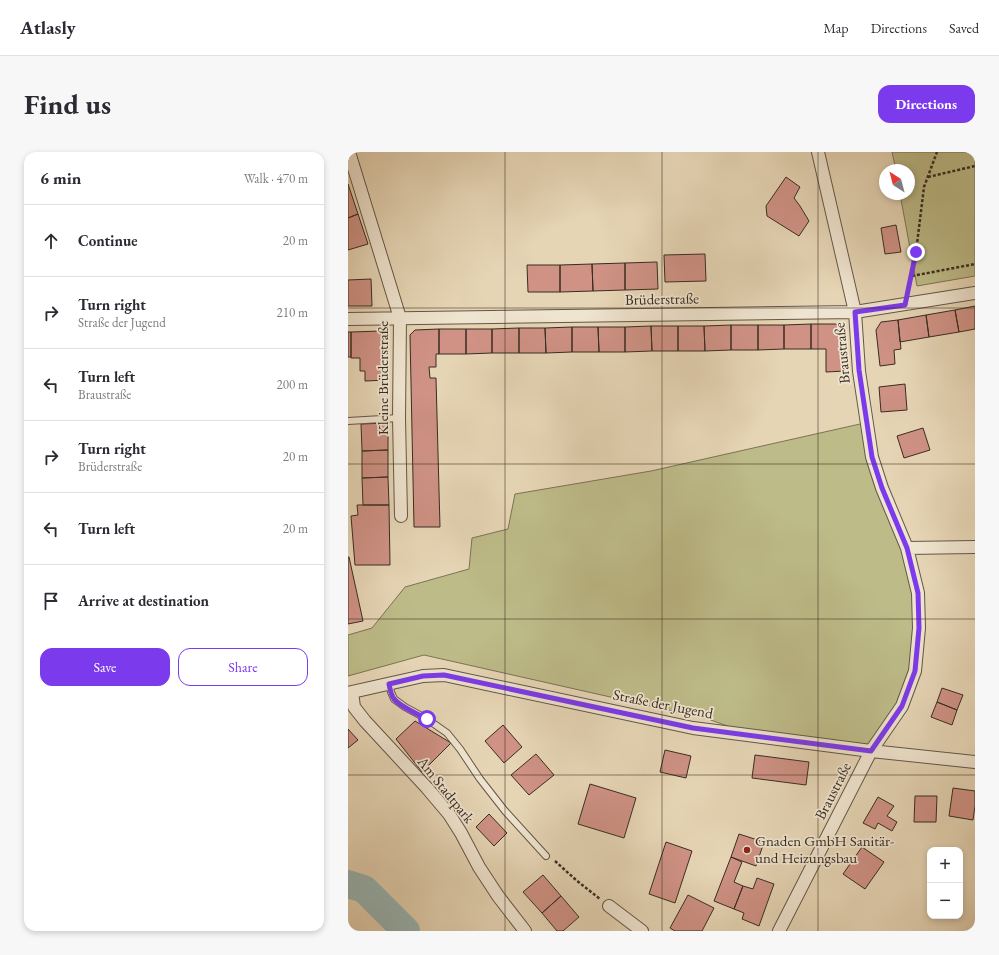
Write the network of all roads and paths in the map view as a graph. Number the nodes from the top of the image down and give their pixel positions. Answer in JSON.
{"nodes":[{"id":1,"x":349,"y":152,"type":"edge"},
{"id":2,"x":818,"y":152,"type":"edge"},
{"id":3,"x":937,"y":152,"type":"edge"},
{"id":4,"x":975,"y":166,"type":"edge"},
{"id":5,"x":928,"y":177,"type":"junction"},
{"id":6,"x":975,"y":264,"type":"edge"},
{"id":7,"x":912,"y":276,"type":"junction"},
{"id":8,"x":975,"y":293,"type":"edge"},
{"id":9,"x":905,"y":305,"type":"junction"},
{"id":10,"x":855,"y":312,"type":"junction"},
{"id":11,"x":400,"y":318,"type":"junction"},
{"id":12,"x":348,"y":320,"type":"edge"},
{"id":13,"x":399,"y":418,"type":"junction"},
{"id":14,"x":348,"y":421,"type":"edge"},
{"id":15,"x":400,"y":516,"type":"dead end"},
{"id":16,"x":975,"y":547,"type":"edge"},
{"id":17,"x":907,"y":548,"type":"junction"},
{"id":18,"x":389,"y":684,"type":"junction"},
{"id":19,"x":350,"y":693,"type":"edge"},
{"id":20,"x":871,"y":751,"type":"junction"},
{"id":21,"x":975,"y":762,"type":"edge"},
{"id":22,"x":546,"y":856,"type":"joint"},
{"id":23,"x":609,"y":906,"type":"joint"},
{"id":24,"x":525,"y":931,"type":"edge"},
{"id":25,"x":642,"y":931,"type":"edge"},
{"id":26,"x":779,"y":931,"type":"edge"}],
"edges":[{"from":1,"to":11,"type":"street","name":"Kleine Brüderstraße"},
{"from":2,"to":10,"type":"street","name":"Braustraße"},
{"from":3,"to":5,"type":"path"},
{"from":4,"to":5,"type":"path"},
{"from":5,"to":7,"type":"path"},
{"from":6,"to":7,"type":"path"},
{"from":7,"to":9,"type":"path"},
{"from":8,"to":9,"type":"street","name":"Brüderstraße"},
{"from":9,"to":10,"type":"street","name":"Brüderstraße"},
{"from":10,"to":11,"type":"street","name":"Brüderstraße"},
{"from":10,"to":17,"type":"street","name":"Braustraße"},
{"from":11,"to":12,"type":"street","name":"Brüderstraße"},
{"from":11,"to":13,"type":"street","name":"Kleine Brüderstraße"},
{"from":13,"to":14,"type":"lane"},
{"from":13,"to":15,"type":"street","name":"Kleine Brüderstraße"},
{"from":16,"to":17,"type":"street"},
{"from":17,"to":20,"type":"street","name":"Braustraße"},
{"from":18,"to":19,"type":"street","name":"Straße der Jugend"},
{"from":18,"to":20,"type":"street","name":"Straße der Jugend"},
{"from":18,"to":22,"type":"lane"},
{"from":19,"to":24,"type":"street","name":"Am Stadtpark"},
{"from":20,"to":21,"type":"street","name":"Straße der Jugend"},
{"from":20,"to":26,"type":"street","name":"Braustraße"},
{"from":22,"to":23,"type":"path"},
{"from":23,"to":25,"type":"street"}]}
